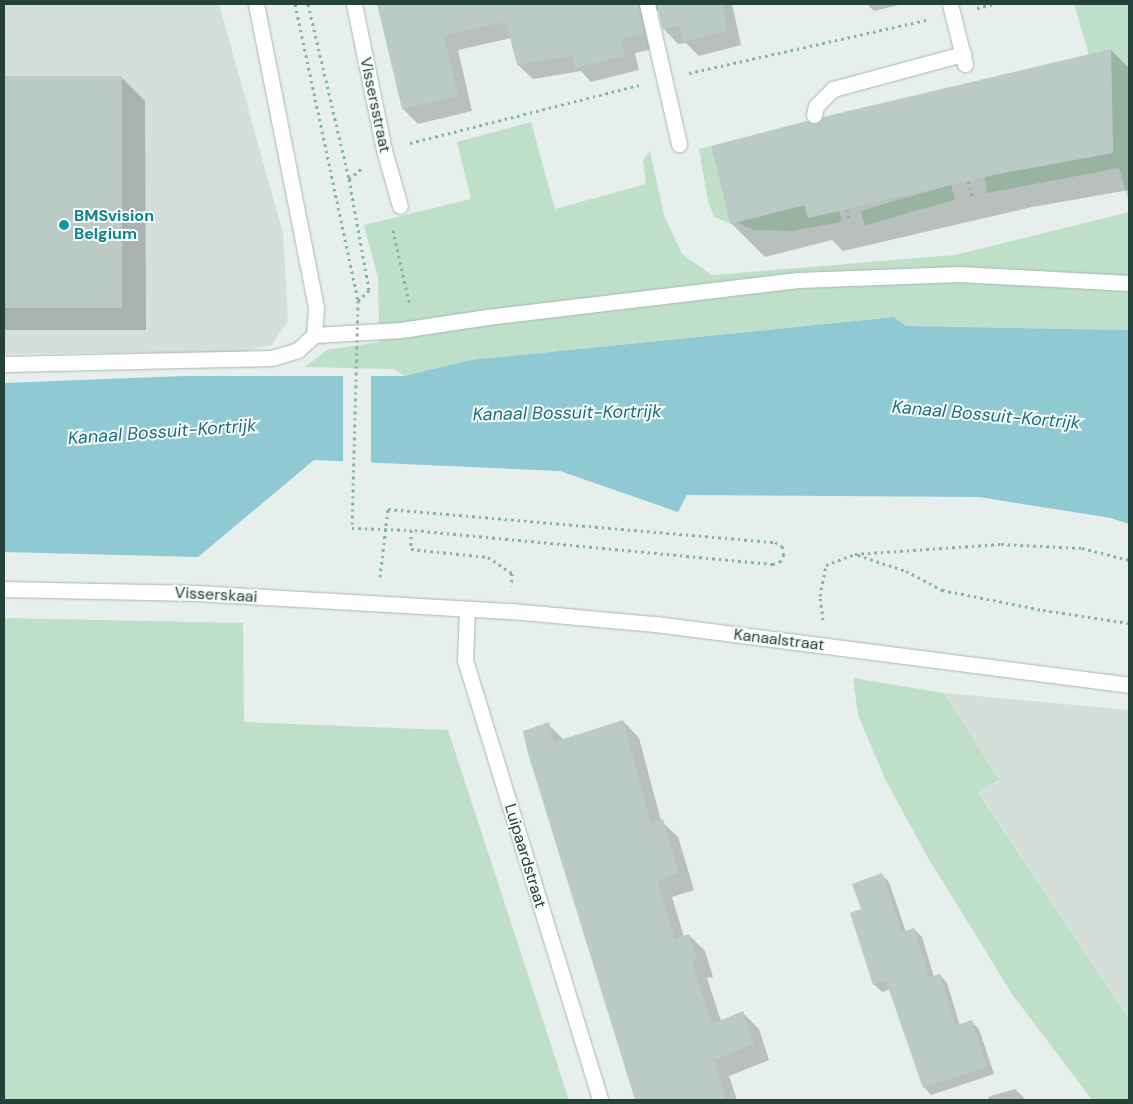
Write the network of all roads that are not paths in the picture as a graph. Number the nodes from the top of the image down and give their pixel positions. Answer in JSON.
{"nodes":[{"id":1,"x":256,"y":4,"type":"edge"},
{"id":2,"x":354,"y":4,"type":"edge"},
{"id":3,"x":646,"y":4,"type":"edge"},
{"id":4,"x":950,"y":4,"type":"edge"},
{"id":5,"x":814,"y":115,"type":"dead end"},
{"id":6,"x":679,"y":144,"type":"dead end"},
{"id":7,"x":400,"y":206,"type":"road end"},
{"id":8,"x":1129,"y":283,"type":"edge"},
{"id":9,"x":314,"y":335,"type":"junction"},
{"id":10,"x":4,"y":364,"type":"edge"},
{"id":11,"x":4,"y":589,"type":"edge"},
{"id":12,"x":428,"y":606,"type":"joint"},
{"id":13,"x":467,"y":609,"type":"junction"},
{"id":14,"x":1129,"y":685,"type":"edge"},
{"id":15,"x":600,"y":1100,"type":"edge"}],
"edges":[{"from":1,"to":9,"type":"street"},
{"from":2,"to":7,"type":"street","name":"Vissersstraat"},
{"from":3,"to":6,"type":"street"},
{"from":4,"to":5,"type":"street"},
{"from":8,"to":9,"type":"street"},
{"from":9,"to":10,"type":"street"},
{"from":11,"to":12,"type":"street","name":"Visserskaai"},
{"from":12,"to":13,"type":"street","name":"Kanaalstraat"},
{"from":13,"to":14,"type":"street","name":"Kanaalstraat"},
{"from":13,"to":15,"type":"street","name":"Luipaardstraat"}]}
